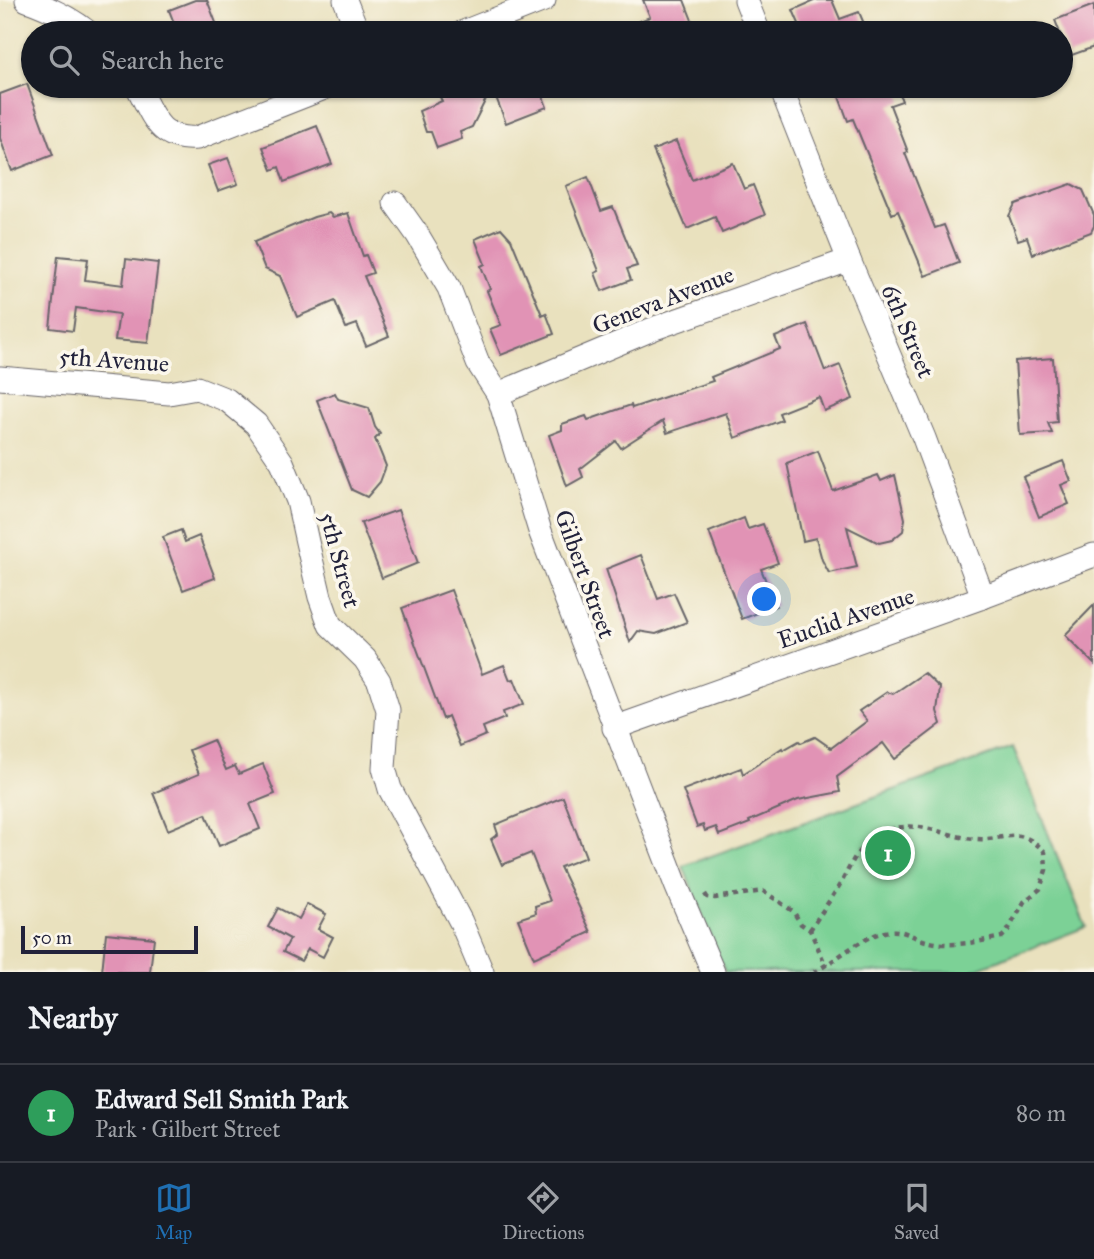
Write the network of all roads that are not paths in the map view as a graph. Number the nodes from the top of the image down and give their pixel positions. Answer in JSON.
{"nodes":[{"id":1,"x":27,"y":0,"type":"edge"},
{"id":2,"x":345,"y":0,"type":"edge"},
{"id":3,"x":544,"y":0,"type":"edge"},
{"id":4,"x":746,"y":0,"type":"edge"},
{"id":5,"x":71,"y":21,"type":"edge"},
{"id":6,"x":353,"y":21,"type":"edge"},
{"id":7,"x":491,"y":21,"type":"edge"},
{"id":8,"x":754,"y":21,"type":"edge"},
{"id":9,"x":144,"y":98,"type":"edge"},
{"id":10,"x":299,"y":98,"type":"edge"},
{"id":11,"x":785,"y":98,"type":"edge"},
{"id":12,"x":395,"y":203,"type":"dead end"},
{"id":13,"x":849,"y":260,"type":"junction"},
{"id":14,"x":0,"y":378,"type":"edge"},
{"id":15,"x":498,"y":394,"type":"junction"},
{"id":16,"x":256,"y":424,"type":"joint"},
{"id":17,"x":1094,"y":555,"type":"edge"},
{"id":18,"x":984,"y":597,"type":"junction"},
{"id":19,"x":614,"y":728,"type":"junction"},
{"id":20,"x":482,"y":972,"type":"edge"},
{"id":21,"x":713,"y":972,"type":"edge"}],
"edges":[{"from":1,"to":5,"type":"street"},
{"from":2,"to":6,"type":"street"},
{"from":3,"to":7,"type":"street"},
{"from":4,"to":8,"type":"street"},
{"from":9,"to":10,"type":"street"},
{"from":11,"to":13,"type":"street","name":"6th Street"},
{"from":12,"to":15,"type":"street","name":"Gilbert Street"},
{"from":13,"to":15,"type":"street","name":"Geneva Avenue"},
{"from":13,"to":18,"type":"street","name":"6th Street"},
{"from":14,"to":16,"type":"street","name":"5th Avenue"},
{"from":15,"to":19,"type":"street","name":"Gilbert Street"},
{"from":16,"to":20,"type":"street","name":"5th Street"},
{"from":17,"to":18,"type":"street","name":"Euclid Avenue"},
{"from":18,"to":19,"type":"street","name":"Euclid Avenue"},
{"from":19,"to":21,"type":"street","name":"Gilbert Street"}]}
